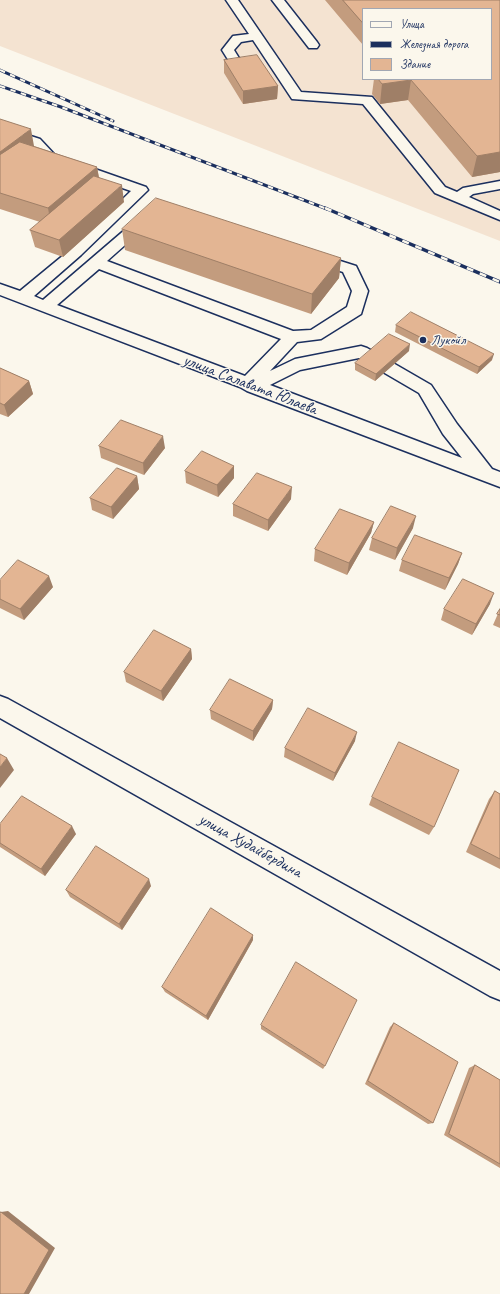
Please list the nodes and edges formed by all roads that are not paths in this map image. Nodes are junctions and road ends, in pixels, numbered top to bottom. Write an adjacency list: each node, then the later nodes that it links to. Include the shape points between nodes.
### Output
1 (232, 0): 3 (street)
2 (278, 0): 4 (street)
3 (256, 36): 5 (street, via 237,39 228,50); 8 (street, via 297,96 367,100 440,190)
4 (314, 45)
5 (236, 63)
6 (10, 133): 14 (street, via 35,142 50,158 141,190 76,252)
7 (500, 185): 8 (street, via 468,191)
8 (459, 198): 10 (street)
9 (157, 213): 12 (street, via 151,214)
10 (500, 216)
11 (297, 252): 16 (street, via 350,269 360,291 355,310 315,335)
12 (96, 262): 15 (street); 16 (street)
13 (0, 289): 14 (street, улица Салавата Юлаева)
14 (22, 298): 15 (street, улица Салавата Юлаева)
15 (45, 307): 17 (street, улица Салавата Юлаева)
16 (292, 337): 17 (street)
17 (250, 385): 18 (street, улица Салавата Юлаева); 18 (street, via 295,366 361,352 425,389 450,429)
18 (493, 477)
19 (0, 706): 20 (street, улица Худайбердина)
20 (500, 986)

